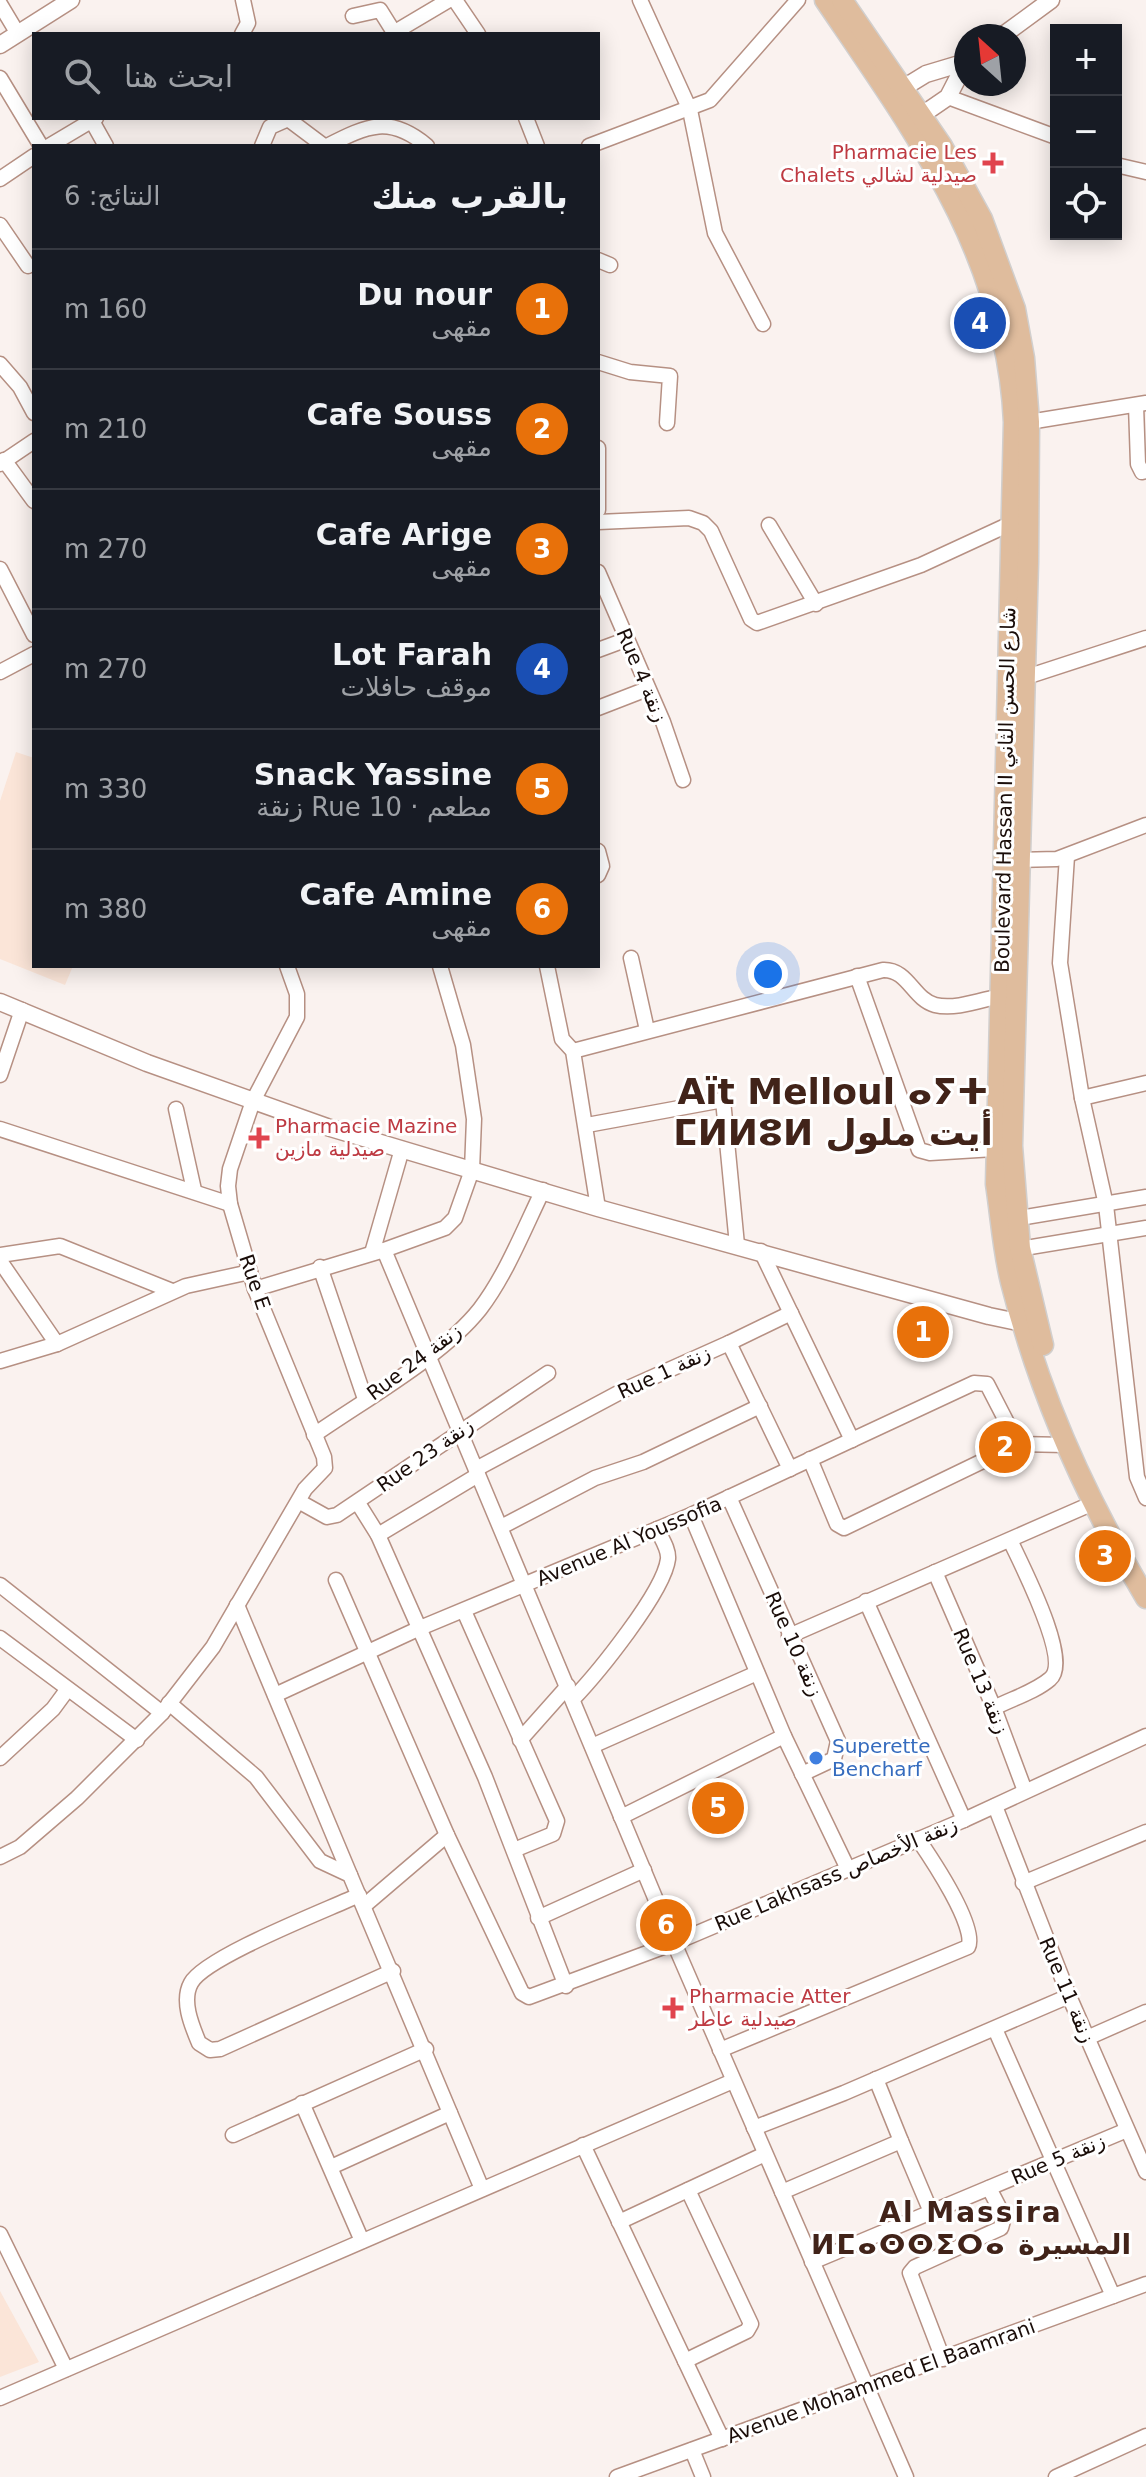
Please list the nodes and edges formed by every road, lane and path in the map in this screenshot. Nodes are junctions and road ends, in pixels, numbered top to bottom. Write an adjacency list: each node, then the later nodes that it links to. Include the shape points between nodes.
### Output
1 (71, 0): 16 (street)
2 (243, 0): 12 (street, via 248,23)
3 (452, 0): 14 (street); 15 (street)
4 (640, 0): 21 (street)
5 (798, 0): 21 (street, via 710,100)
6 (825, 0): 19 (main road, Boulevard Hassan II شارع الحسن الثاني)
7 (842, 0): 19 (main road, Boulevard Hassan II شارع الحسن الثاني)
8 (1051, 0): 11 (street)
9 (0, 4): 16 (street)
10 (353, 16): 13 (street, via 377,8)
11 (1018, 24)
12 (243, 32)
13 (394, 32)
14 (397, 32)
15 (476, 32)
16 (18, 34): 17 (street)
17 (0, 45)
18 (0, 78): 29 (street)
19 (897, 92): 20 (street, via 940,68 966,62); 27 (main road, Boulevard Hassan II شارع الحسن الثاني)
20 (948, 97): 27 (street); 28 (street)
21 (690, 110): 37 (street); 44 (street, via 715,233)
22 (92, 120): 30 (street)
23 (94, 120): 31 (street)
24 (286, 120): 32 (street, via 270,127)
25 (289, 120): 33 (street)
26 (527, 120): 36 (street)
27 (915, 120): 49 (main road, Boulevard Hassan II شارع الحسن الثاني, via 982,219 1005,279 1022,345); 56 (main road, Boulevard Hassan II شارع الحسن الثاني, via 998,309 1012,390)
28 (1050, 135)
29 (40, 144)
30 (52, 144)
31 (105, 144)
32 (263, 144)
33 (323, 144)
34 (330, 144): 35 (street, via 390,125)
35 (425, 144)
36 (536, 144)
37 (595, 144)
38 (32, 157): 41 (street)
39 (1122, 167): 40 (street)
40 (1144, 174)
41 (0, 179)
42 (0, 225): 43 (street)
43 (28, 266)
44 (763, 324)
45 (600, 363): 50 (street, via 670,376)
46 (0, 364): 48 (street)
47 (1141, 404): 49 (street); 53 (street, via 1138,464)
48 (32, 409)
49 (1029, 422): 67 (main road, Boulevard Hassan II شارع الحسن الثاني)
50 (667, 423)
51 (32, 442): 52 (street)
52 (2, 462): 54 (street)
53 (1146, 471)
54 (32, 499)
55 (600, 522): 60 (street, via 689,518 703,523 753,622)
56 (1012, 523): 60 (street, via 921,565); 67 (main road, Boulevard Hassan II شارع الحسن الثاني)
57 (769, 525): 60 (street)
58 (0, 569): 61 (street)
59 (600, 577): 63 (street, Rue 4 زنقة)
60 (816, 604)
61 (32, 631)
62 (1146, 638): 67 (street)
63 (625, 640): 64 (street); 68 (street, Rue 4 زنقة)
64 (600, 649)
65 (32, 655): 66 (street)
66 (0, 672)
67 (1016, 680): 73 (main road, Boulevard Hassan II شارع الحسن الثاني)
68 (647, 689): 69 (street); 70 (street, Rue 4 زنقة)
69 (600, 707)
70 (683, 780)
71 (1146, 825): 72 (street)
72 (1067, 856): 73 (street); 86 (street, via 1060,963)
73 (1010, 860): 79 (main road, Boulevard Hassan II شارع الحسن الثاني); 100 (main road, Boulevard Hassan II شارع الحسن الثاني)
74 (631, 958): 82 (street)
75 (288, 968): 87 (street, Rue E, via 297,994 297,1017)
76 (441, 968): 93 (street, via 471,1082)
77 (547, 968): 83 (street, via 562,1039)
78 (857, 976): 79 (street, via 892,969 938,1006); 82 (street); 92 (street, via 919,1150)
79 (1000, 996): 92 (main road, Boulevard Hassan II شارع الحسن الثاني)
80 (0, 1002): 81 (street)
81 (22, 1010): 84 (street); 87 (street)
82 (647, 1030): 83 (street)
83 (573, 1051): 89 (street)
84 (0, 1075)
85 (1146, 1083): 86 (street)
86 (1082, 1098): 98 (street)
87 (253, 1101): 91 (street); 97 (street, Rue E, via 230,1169)
88 (176, 1109): 94 (street)
89 (587, 1125): 99 (street); 103 (street, via 723,1100)
90 (0, 1129): 94 (street)
91 (402, 1149): 93 (street); 106 (street)
92 (994, 1149): 100 (main road, Boulevard Hassan II شارع الحسن الثاني)
93 (472, 1170): 95 (street); 106 (street, via 451,1223)
94 (194, 1190): 97 (street)
95 (543, 1190): 99 (street); 116 (street, Rue 24 زنقة, via 481,1308)
96 (1146, 1197): 98 (street)
97 (230, 1204): 109 (street, Rue E)
98 (1106, 1205): 100 (street); 102 (street)
99 (598, 1208): 103 (street)
100 (1009, 1220): 104 (main road, Boulevard Hassan II شارع الحسن الثاني)
101 (1146, 1228): 102 (street)
102 (1109, 1235): 104 (street); 130 (street, via 1137,1477)
103 (737, 1245): 105 (street)
104 (1012, 1250): 113 (main road, Boulevard Hassan II شارع الحسن الثاني)
105 (761, 1251): 112 (street); 113 (street)
106 (378, 1252): 108 (street); 116 (street)
107 (0, 1258): 111 (street, via 60,1246); 115 (street)
108 (320, 1267): 110 (street); 119 (street)
109 (250, 1272): 110 (street, Rue E); 111 (street)
110 (255, 1289): 122 (street, Rue E)
111 (172, 1291): 115 (street)
112 (791, 1313): 114 (street); 123 (street)
113 (1030, 1324): 125 (main road, Boulevard Hassan II شارع الحسن الثاني); 140 (main road, Boulevard Hassan II شارع الحسن الثاني, via 1103,1500)
114 (729, 1343): 120 (street, Rue 1 زنقة); 128 (street, Rue 1 زنقة, via 624,1390)
115 (57, 1344): 117 (street)
116 (428, 1355): 119 (street, Rue 24 زنقة); 121 (street)
117 (0, 1361)
118 (548, 1373): 121 (street, Rue 23 زنقة)
119 (365, 1399): 122 (street, Rue 24 زنقة)
120 (760, 1406): 127 (street, Rue 1 زنقة); 135 (street, via 643,1462 595,1478)
121 (459, 1430): 128 (street); 132 (street, Rue 23 زنقة)
122 (314, 1435): 131 (street, Rue E, via 324,1457 323,1473 305,1489)
123 (852, 1440): 124 (street, Avenue Al Youssofia, via 980,1382 987,1384); 126 (street, Avenue Al Youssofia)
124 (1018, 1444): 125 (street); 126 (street, via 847,1528 837,1524)
125 (1065, 1445): 133 (main road, Boulevard Hassan II شارع الحسن الثاني)
126 (810, 1459): 127 (street, Avenue Al Youssofia)
127 (790, 1469): 129 (street, Avenue Al Youssofia)
128 (477, 1472): 135 (street); 137 (street, Rue 1 زنقة)
129 (729, 1497): 134 (street, Avenue Al Youssofia); 149 (street, Rue 10 زنقة)
130 (1146, 1498)
131 (300, 1502): 132 (street, Rue 23 زنقة, via 327,1517); 146 (street)
132 (358, 1503): 137 (street)
133 (1091, 1504): 138 (street); 144 (main road, Boulevard Hassan II شارع الحسن الثاني)
134 (691, 1515): 136 (street, Avenue Al Youssofia); 152 (street)
135 (501, 1527): 143 (street)
136 (657, 1529): 143 (street, Avenue Al Youssofia); 154 (street, via 668,1552 664,1572 616,1651)
137 (378, 1535): 148 (street)
138 (1010, 1540): 139 (street); 157 (street, via 1057,1665 1050,1679)
139 (935, 1572): 145 (street); 157 (street, Rue 13 زنقة)
140 (1146, 1578)
141 (336, 1580): 151 (street)
142 (0, 1585): 156 (street)
143 (526, 1585): 147 (street, Avenue Al Youssofia); 154 (street)
144 (1146, 1598)
145 (866, 1601): 149 (street); 168 (street)
146 (237, 1605): 155 (street); 156 (street, via 213,1647)
147 (464, 1611): 148 (street, Avenue Al Youssofia); 161 (street)
148 (420, 1628): 151 (street, Avenue Al Youssofia); 172 (street)
149 (789, 1636): 164 (street, Rue 10 زنقة, via 839,1746 834,1759)
150 (0, 1638): 153 (street)
151 (368, 1651): 155 (street, Avenue Al Youssofia); 170 (street)
152 (757, 1673): 158 (street); 162 (street)
153 (67, 1690): 160 (street); 163 (street)
154 (570, 1693): 161 (street); 162 (street)
155 (275, 1695): 176 (street)
156 (166, 1708): 160 (street); 176 (street, via 256,1777 320,1861)
157 (994, 1708): 165 (street, Rue 13 زنقة)
158 (784, 1736): 164 (street); 167 (street)
159 (1146, 1736): 165 (street, Rue Lakhsass زنقة الأخصاص)
160 (137, 1740): 173 (street, via 20,1847)
161 (520, 1740): 172 (street, via 557,1821 553,1834)
162 (592, 1746): 167 (street)
163 (0, 1758)
164 (802, 1774): 174 (street)
165 (1025, 1791): 166 (street, Rue Lakhsass زنقة الأخصاص)
166 (995, 1806): 168 (street, Rue Lakhsass زنقة الأخصاص); 177 (street, Rue 11 زنقة)
167 (621, 1817): 175 (street)
168 (964, 1820): 171 (street, Rue Lakhsass زنقة الأخصاص)
169 (1146, 1832): 177 (street)
170 (447, 1835): 178 (street); 182 (street, Rue Lakhsass زنقة الأخصاص, via 522,1993 537,1997)
171 (918, 1839): 174 (street, Rue Lakhsass زنقة الأخصاص); 188 (street, via 969,1931 968,1947)
172 (514, 1850): 179 (street)
173 (0, 1857)
174 (847, 1867): 180 (street, Rue Lakhsass زنقة الأخصاص)
175 (644, 1870): 179 (street); 180 (street)
176 (350, 1875): 178 (street)
177 (1023, 1883): 183 (street, Rue 11 زنقة)
178 (362, 1900): 181 (street); 181 (street, via 222,1959 195,1978 187,2002 199,2043 220,2049)
179 (538, 1918): 182 (street)
180 (674, 1943): 182 (street, Rue Lakhsass زنقة الأخصاص); 188 (street)
181 (393, 1971): 187 (street)
182 (566, 1986)
183 (1069, 1996): 185 (street); 186 (street, Rue 11 زنقة)
184 (1146, 2012): 186 (street)
185 (995, 2029): 189 (street); 199 (street)
186 (1087, 2038): 194 (street, Rue 11 زنقة)
187 (426, 2049): 191 (street); 192 (street)
188 (720, 2050): 190 (street)
189 (876, 2079): 193 (street); 196 (street)
190 (733, 2081): 193 (street); 197 (street)
191 (302, 2103): 195 (street); 200 (street)
192 (450, 2113): 200 (street); 203 (street)
193 (754, 2128): 198 (street)
194 (1127, 2130): 199 (street, Rue 5 زنقة); 201 (street, Rue 11 زنقة)
195 (233, 2135)
196 (901, 2141): 205 (street); 206 (street)
197 (583, 2145): 203 (street); 207 (street)
198 (765, 2154): 204 (street); 205 (street)
199 (1053, 2161): 202 (street, Rue 5 زنقة); 212 (street)
200 (331, 2167): 209 (street)
201 (1146, 2172)
202 (989, 2188): 206 (street, Rue 5 زنقة); 213 (street, via 1004,2217 1001,2228 910,2273)
203 (482, 2189): 209 (street)
204 (688, 2190): 207 (street); 214 (street, via 751,2324 747,2331)
205 (782, 2192): 210 (street)
206 (931, 2212): 210 (street, Rue 5 زنقة)
207 (619, 2222): 214 (street)
208 (0, 2234): 215 (street)
209 (362, 2241): 215 (street)
210 (812, 2262): 216 (street)
211 (1146, 2284): 212 (street, Avenue Mohammed El Baamrani)
212 (1113, 2296): 213 (street, Avenue Mohammed El Baamrani)
213 (943, 2359): 216 (street, Avenue Mohammed El Baamrani)
214 (685, 2361): 219 (street)
215 (66, 2369): 217 (street)
216 (867, 2387): 219 (street, Avenue Mohammed El Baamrani); 223 (street)
217 (0, 2398)
218 (1146, 2436): 224 (street)
219 (722, 2439): 220 (street, Avenue Mohammed El Baamrani)
220 (692, 2450): 221 (street, Avenue Mohammed El Baamrani); 222 (street)
221 (620, 2476)
222 (703, 2477)
223 (906, 2477)
224 (1056, 2477)

